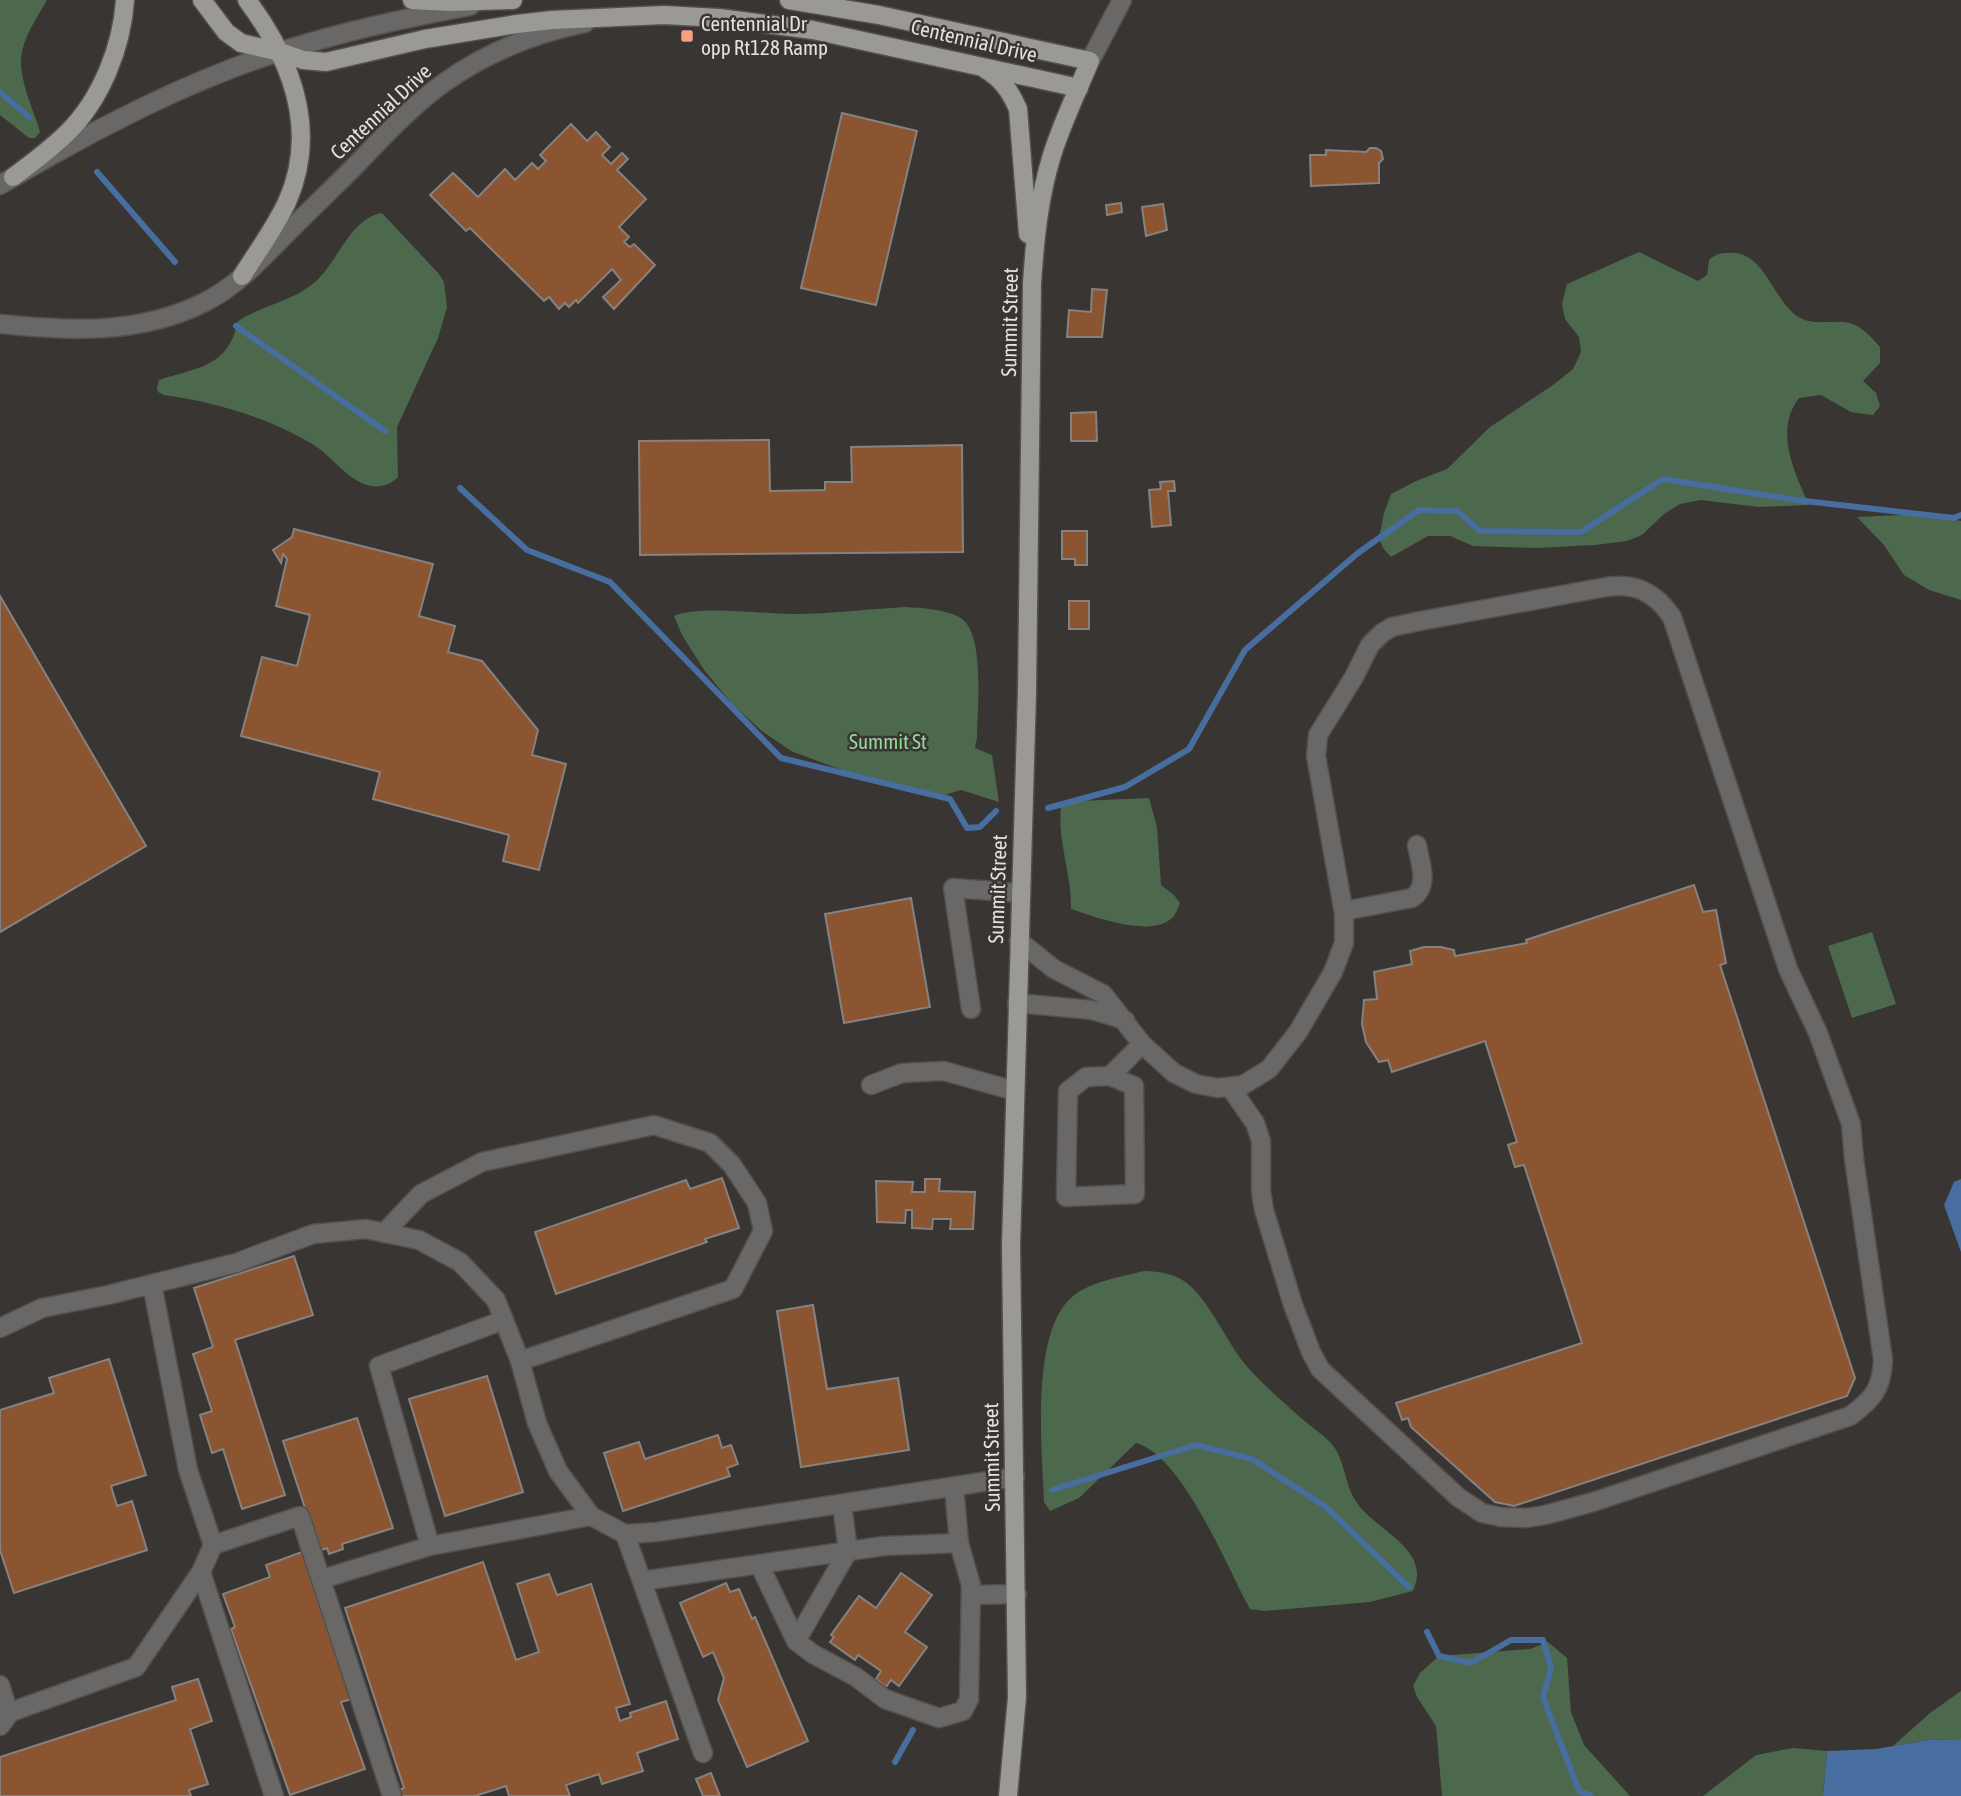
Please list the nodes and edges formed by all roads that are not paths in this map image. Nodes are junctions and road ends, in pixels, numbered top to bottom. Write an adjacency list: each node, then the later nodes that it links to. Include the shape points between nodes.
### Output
1 (125, 0): 14 (main road, via 115,48 98,91 69,132)
2 (202, 0): 10 (main road, via 226,32 241,43)
3 (247, 0): 10 (main road)
4 (412, 0): 8 (main road)
5 (513, 0): 8 (main road)
6 (789, 0): 11 (main road, Centennial Drive)
7 (1122, 0): 11 (street, Summit Street)
8 (490, 2): 10 (street, via 374,26)
9 (612, 17): 10 (main road, via 517,24 326,62); 12 (main road, Centennial Drive, via 664,15 766,23); 15 (street, Centennial Drive, via 524,40 445,82)
10 (281, 52): 14 (street, via 172,93); 15 (main road, via 299,111 299,154 287,202)
11 (1090, 61): 13 (main road, Summit Street)
12 (979, 66): 13 (main road, Centennial Drive); 16 (main road, via 1011,91 1017,109)
13 (1079, 88): 16 (main road, Summit Street, via 1062,124 1042,190)
14 (7, 181)
15 (242, 276): 17 (street, Centennial Drive, via 202,304 128,327 88,331)
16 (1032, 282): 19 (main road, Summit Street)
17 (0, 324)
18 (1417, 845): 20 (street, via 1423,879 1416,895)
19 (1021, 893): 21 (main road, Summit Street); 23 (street, via 953,888)
20 (1344, 911): 28 (street, via 1344,943 1333,972 1298,1032 1269,1069 1243,1085); 28 (street, via 1316,756 1318,735 1370,645 1382,633 1420,621 1625,584 1646,591 1663,604 1672,617 1788,969 1818,1033 1851,1124 1883,1360 1882,1378 1870,1401 1850,1416 1593,1502 1526,1518 1482,1513 1458,1497 1321,1368 1311,1352 1264,1210 1261,1141 1255,1123)
21 (1019, 942): 22 (main road, Summit Street); 24 (street, via 1054,969 1103,994)
22 (1017, 1003): 24 (street, via 1092,1010); 29 (main road, Summit Street)
23 (971, 1009)
24 (1125, 1020): 25 (street)
25 (1142, 1044): 26 (street); 28 (street, via 1174,1073 1195,1084)
26 (1110, 1076): 26 (street, via 1086,1077 1068,1091 1066,1197 1135,1194 1134,1086)
27 (871, 1085): 29 (street, via 902,1073 944,1071)
28 (1230, 1087)
29 (1015, 1091): 35 (main road, Summit Street, via 1011,1246)
30 (384, 1233): 31 (street, via 366,1229 313,1234 236,1263); 32 (street, via 419,1240 460,1262 496,1300); 34 (street, via 421,1194 482,1162 653,1125 710,1143 732,1165 757,1203 763,1231 733,1289)
31 (152, 1284): 33 (street, via 42,1308); 41 (street, via 188,1470)
32 (504, 1320): 34 (street); 42 (street, via 379,1366)
33 (0, 1328)
34 (520, 1361): 38 (street, via 537,1423 558,1471)
35 (1015, 1477): 36 (street); 48 (main road, Summit Street)
36 (954, 1487): 37 (street); 40 (street)
37 (842, 1505): 39 (street); 43 (street)
38 (591, 1516): 39 (street); 42 (street)
39 (625, 1534): 47 (street)
40 (959, 1543): 43 (street); 49 (street)
41 (213, 1545): 45 (street); 46 (street, via 300,1516)
42 (430, 1546): 46 (street)
43 (848, 1551): 44 (street); 50 (street)
44 (760, 1564): 47 (street); 50 (street)
45 (201, 1572): 52 (street, via 136,1667); 54 (street)
46 (322, 1579): 55 (street)
47 (642, 1581): 53 (street)
48 (1017, 1594): 49 (street); 56 (main road, Summit Street, via 1017,1697)
49 (971, 1595): 50 (street, via 969,1699 962,1711 939,1718 886,1699)
50 (796, 1641)
51 (0, 1685): 52 (street)
52 (4, 1719)
53 (704, 1753)
54 (274, 1796)
55 (392, 1796)
56 (1008, 1796)

